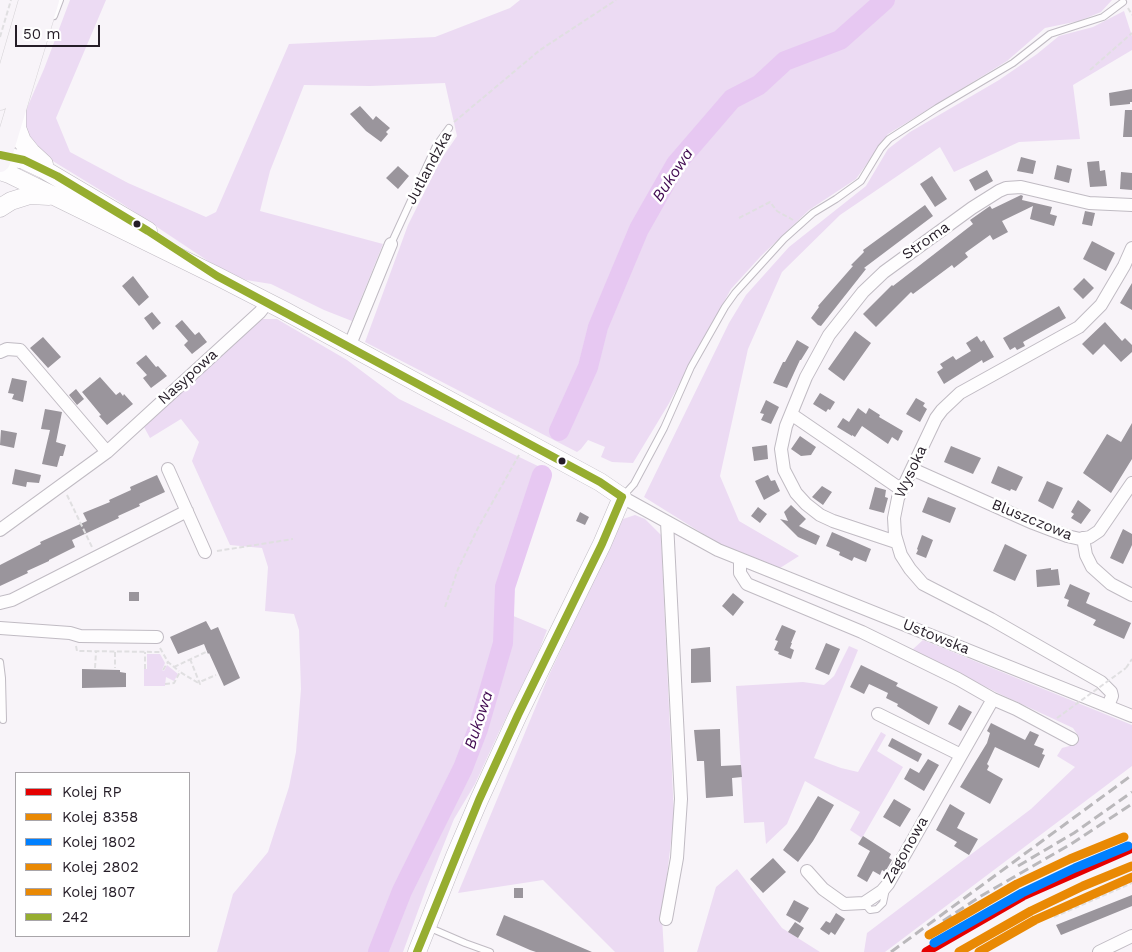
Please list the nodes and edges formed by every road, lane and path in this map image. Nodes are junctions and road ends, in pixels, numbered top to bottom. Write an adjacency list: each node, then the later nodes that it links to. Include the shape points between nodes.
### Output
1 (11, 0): 8 (path)
2 (29, 0): 11 (main road)
3 (60, 0): 6 (lane)
4 (616, 0): 12 (path, Jutlandzka, via 540,50)
5 (1123, 2): 19 (lane, via 1103,17 1050,34 1013,63 909,126 885,144 861,181)
6 (51, 10): 11 (main road)
7 (1132, 33): 10 (path)
8 (0, 37)
9 (46, 37): 11 (lane)
10 (1090, 70)
11 (9, 101): 13 (main road); 14 (street, Ustowska, via 22,141)
12 (449, 128): 20 (lane, Jutlandzka, via 436,146)
13 (2, 163): 14 (street, Ustowska, via 24,160); 15 (street, Ustowska)
14 (57, 176): 22 (street, Ustowska)
15 (55, 198): 17 (street, Ustowska, via 30,194); 22 (street, Ustowska)
16 (1132, 204): 26 (street, Stroma, via 1089,203 1021,187 1006,188 991,195 895,263 863,292 822,347)
17 (0, 208)
18 (739, 218): 19 (path, via 770,202 777,211)
19 (799, 224): 34 (lane, via 725,307 634,484)
20 (391, 244): 24 (street, Jutlandzka)
21 (1132, 248): 30 (street, Wysoka, via 1101,305 1079,327 949,402 936,418)
22 (218, 276): 23 (street, Ustowska)
23 (268, 302): 24 (street, Ustowska); 27 (street, Nasypowa)
24 (349, 347): 34 (street, Ustowska, via 600,482)
25 (0, 352): 27 (street, via 20,350)
26 (790, 414): 32 (street); 40 (street, Stroma, via 783,434 782,456 787,478 796,493 820,515)
27 (107, 452): 37 (street, Nasypowa)
28 (518, 456): 46 (path, via 458,569)
29 (168, 469): 35 (street)
30 (912, 469): 32 (street, Wysoka); 38 (street, Bluszczowa, via 1049,530)
31 (1132, 482): 38 (street, Bluszczowa, via 1099,531)
32 (902, 490): 40 (street, Wysoka, via 894,518)
33 (69, 497): 41 (path)
34 (622, 497): 36 (street, Ustowska); 83 (street, via 479,800)
35 (187, 511): 42 (street); 45 (street, via 12,600)
36 (667, 522): 43 (street, Ustowska); 82 (street, via 681,798)
37 (0, 530)
38 (1083, 538): 44 (street, via 1092,567 1111,584)
39 (293, 539): 42 (path)
40 (896, 542): 72 (street, Wysoka, via 905,562 923,584 1101,682 1111,692)
41 (92, 547)
42 (205, 552)
43 (740, 559): 71 (street, Ustowska, via 740,573 747,584 862,632 958,679); 72 (street, Ustowska)
44 (1132, 596)
45 (0, 603)
46 (445, 607)
47 (0, 628): 48 (street)
48 (74, 634): 49 (street); 51 (path, via 77,652)
49 (156, 637): 54 (path)
50 (208, 651): 55 (path)
51 (96, 652): 52 (path); 61 (path)
52 (115, 652): 53 (path); 62 (path)
53 (145, 652): 54 (path); 63 (path)
54 (162, 652): 58 (path)
55 (190, 659): 60 (path); 69 (path)
56 (1132, 659): 59 (path)
57 (0, 662): 76 (lane)
58 (168, 662): 60 (path); 64 (path)
59 (1131, 664): 75 (path, bridge)
60 (173, 667): 65 (path)
61 (95, 668)
62 (115, 668)
63 (145, 670)
64 (163, 670)
65 (180, 672): 68 (path, via 174,684); 69 (path)
66 (216, 674): 69 (path)
67 (1096, 683): 70 (path)
68 (165, 684)
69 (200, 684)
70 (1104, 688)
71 (993, 700): 77 (street, Ustowska); 78 (street, Zagonowa)
72 (1108, 706): 74 (street, Ustowska)
73 (878, 714): 78 (street)
74 (1132, 716)
75 (1057, 718)
76 (3, 720)
77 (1072, 739)
78 (961, 755): 79 (street, Zagonowa, via 888,884 877,896 864,903 844,904 823,889)
79 (807, 871)
80 (1132, 883): 81 (path)
81 (1054, 917)
82 (666, 918)
83 (427, 927): 85 (lane); 86 (street)
84 (1132, 936): 88 (street)
85 (480, 950): 87 (lane)
86 (417, 952)
87 (490, 952)
88 (1099, 952)

